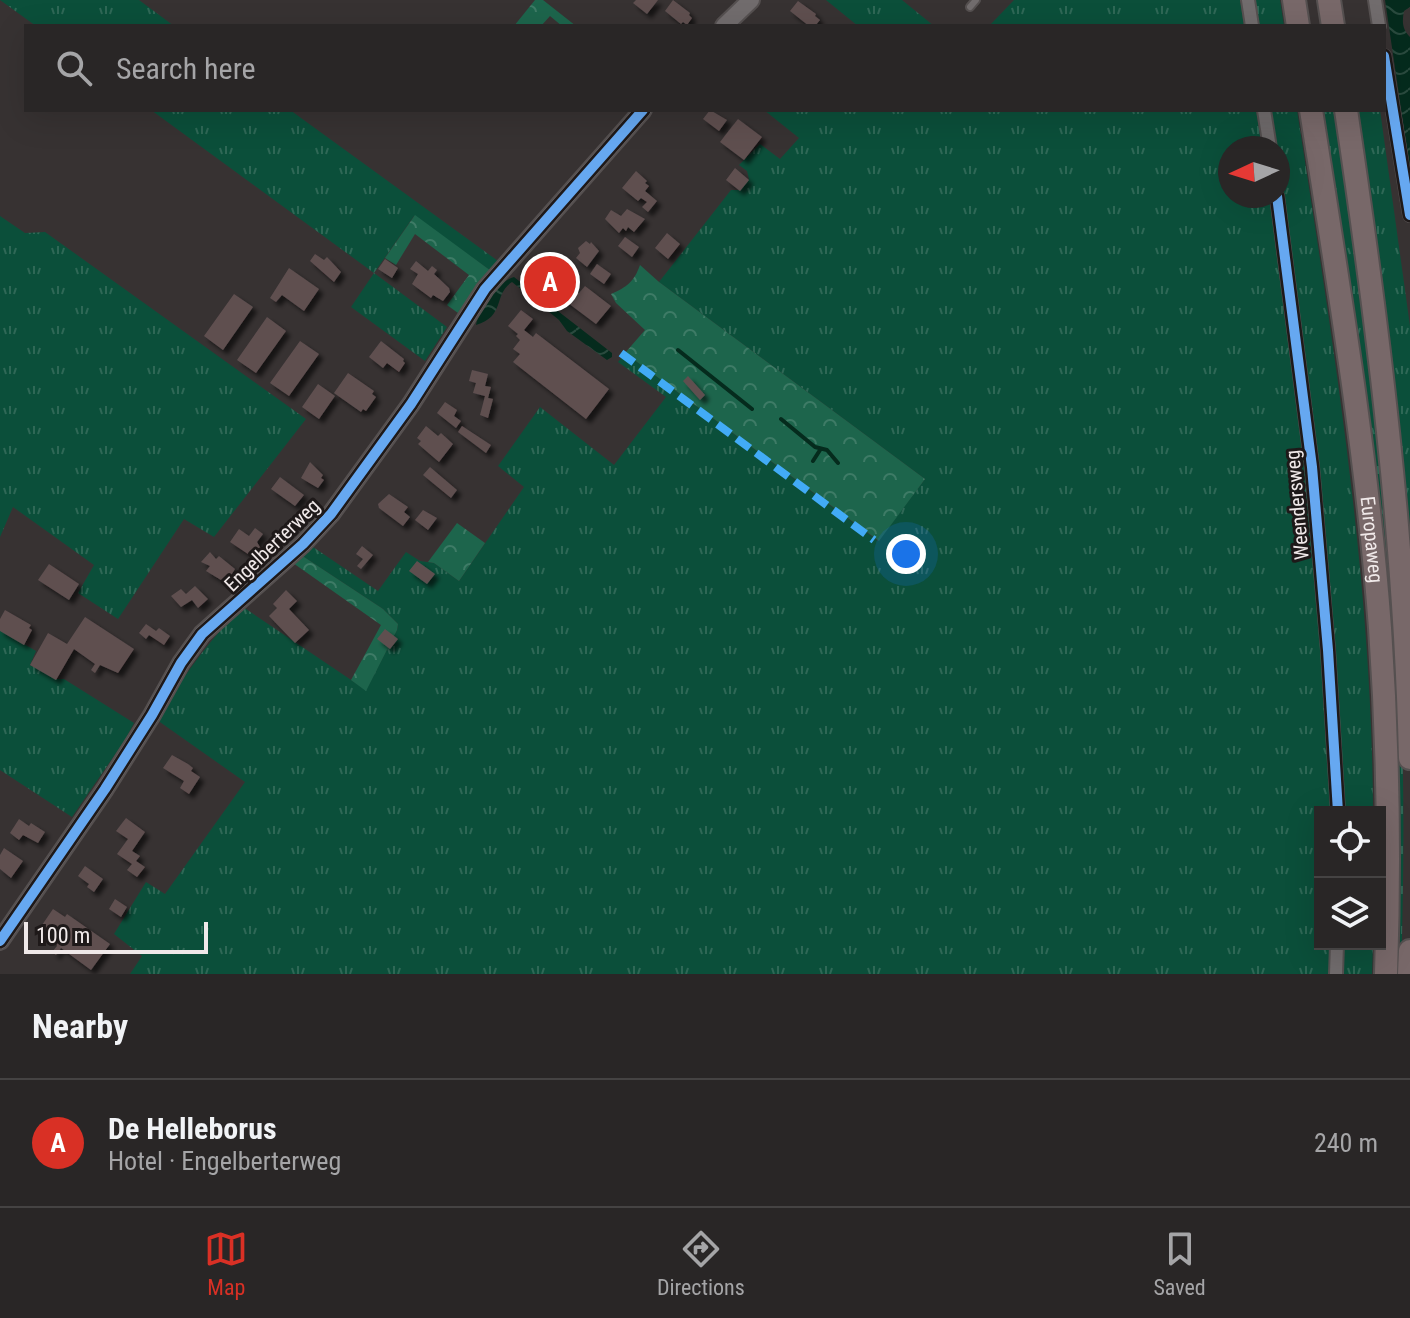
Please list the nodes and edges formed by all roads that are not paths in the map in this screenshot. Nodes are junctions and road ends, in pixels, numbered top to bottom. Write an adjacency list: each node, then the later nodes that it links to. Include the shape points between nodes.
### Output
1 (751, 0): 8 (street)
2 (976, 0): 7 (lane)
3 (1248, 0): 9 (street)
4 (1294, 0): 10 (highway)
5 (1329, 0): 11 (highway)
6 (1375, 0): 12 (street)
7 (970, 7)
8 (726, 24)
9 (1252, 24)
10 (1298, 24)
11 (1333, 24)
12 (1379, 24)
13 (1386, 68): 20 (street)
14 (641, 112): 23 (street, Engelberterweg, via 485,289 331,514 202,634 105,789)
15 (1264, 112): 18 (street)
16 (1311, 112): 27 (highway, Europaweg, via 1362,453 1379,627 1387,787)
17 (1346, 112): 21 (highway, Europaweg, via 1391,460)
18 (1268, 136)
19 (1279, 208): 22 (street, Weendersweg, via 1312,467)
20 (1410, 215)
21 (1410, 758)
22 (1338, 806)
23 (0, 941)
24 (1337, 950): 26 (street)
25 (1410, 951): 28 (highway)
26 (1336, 974)
27 (1386, 974)
28 (1409, 974)

